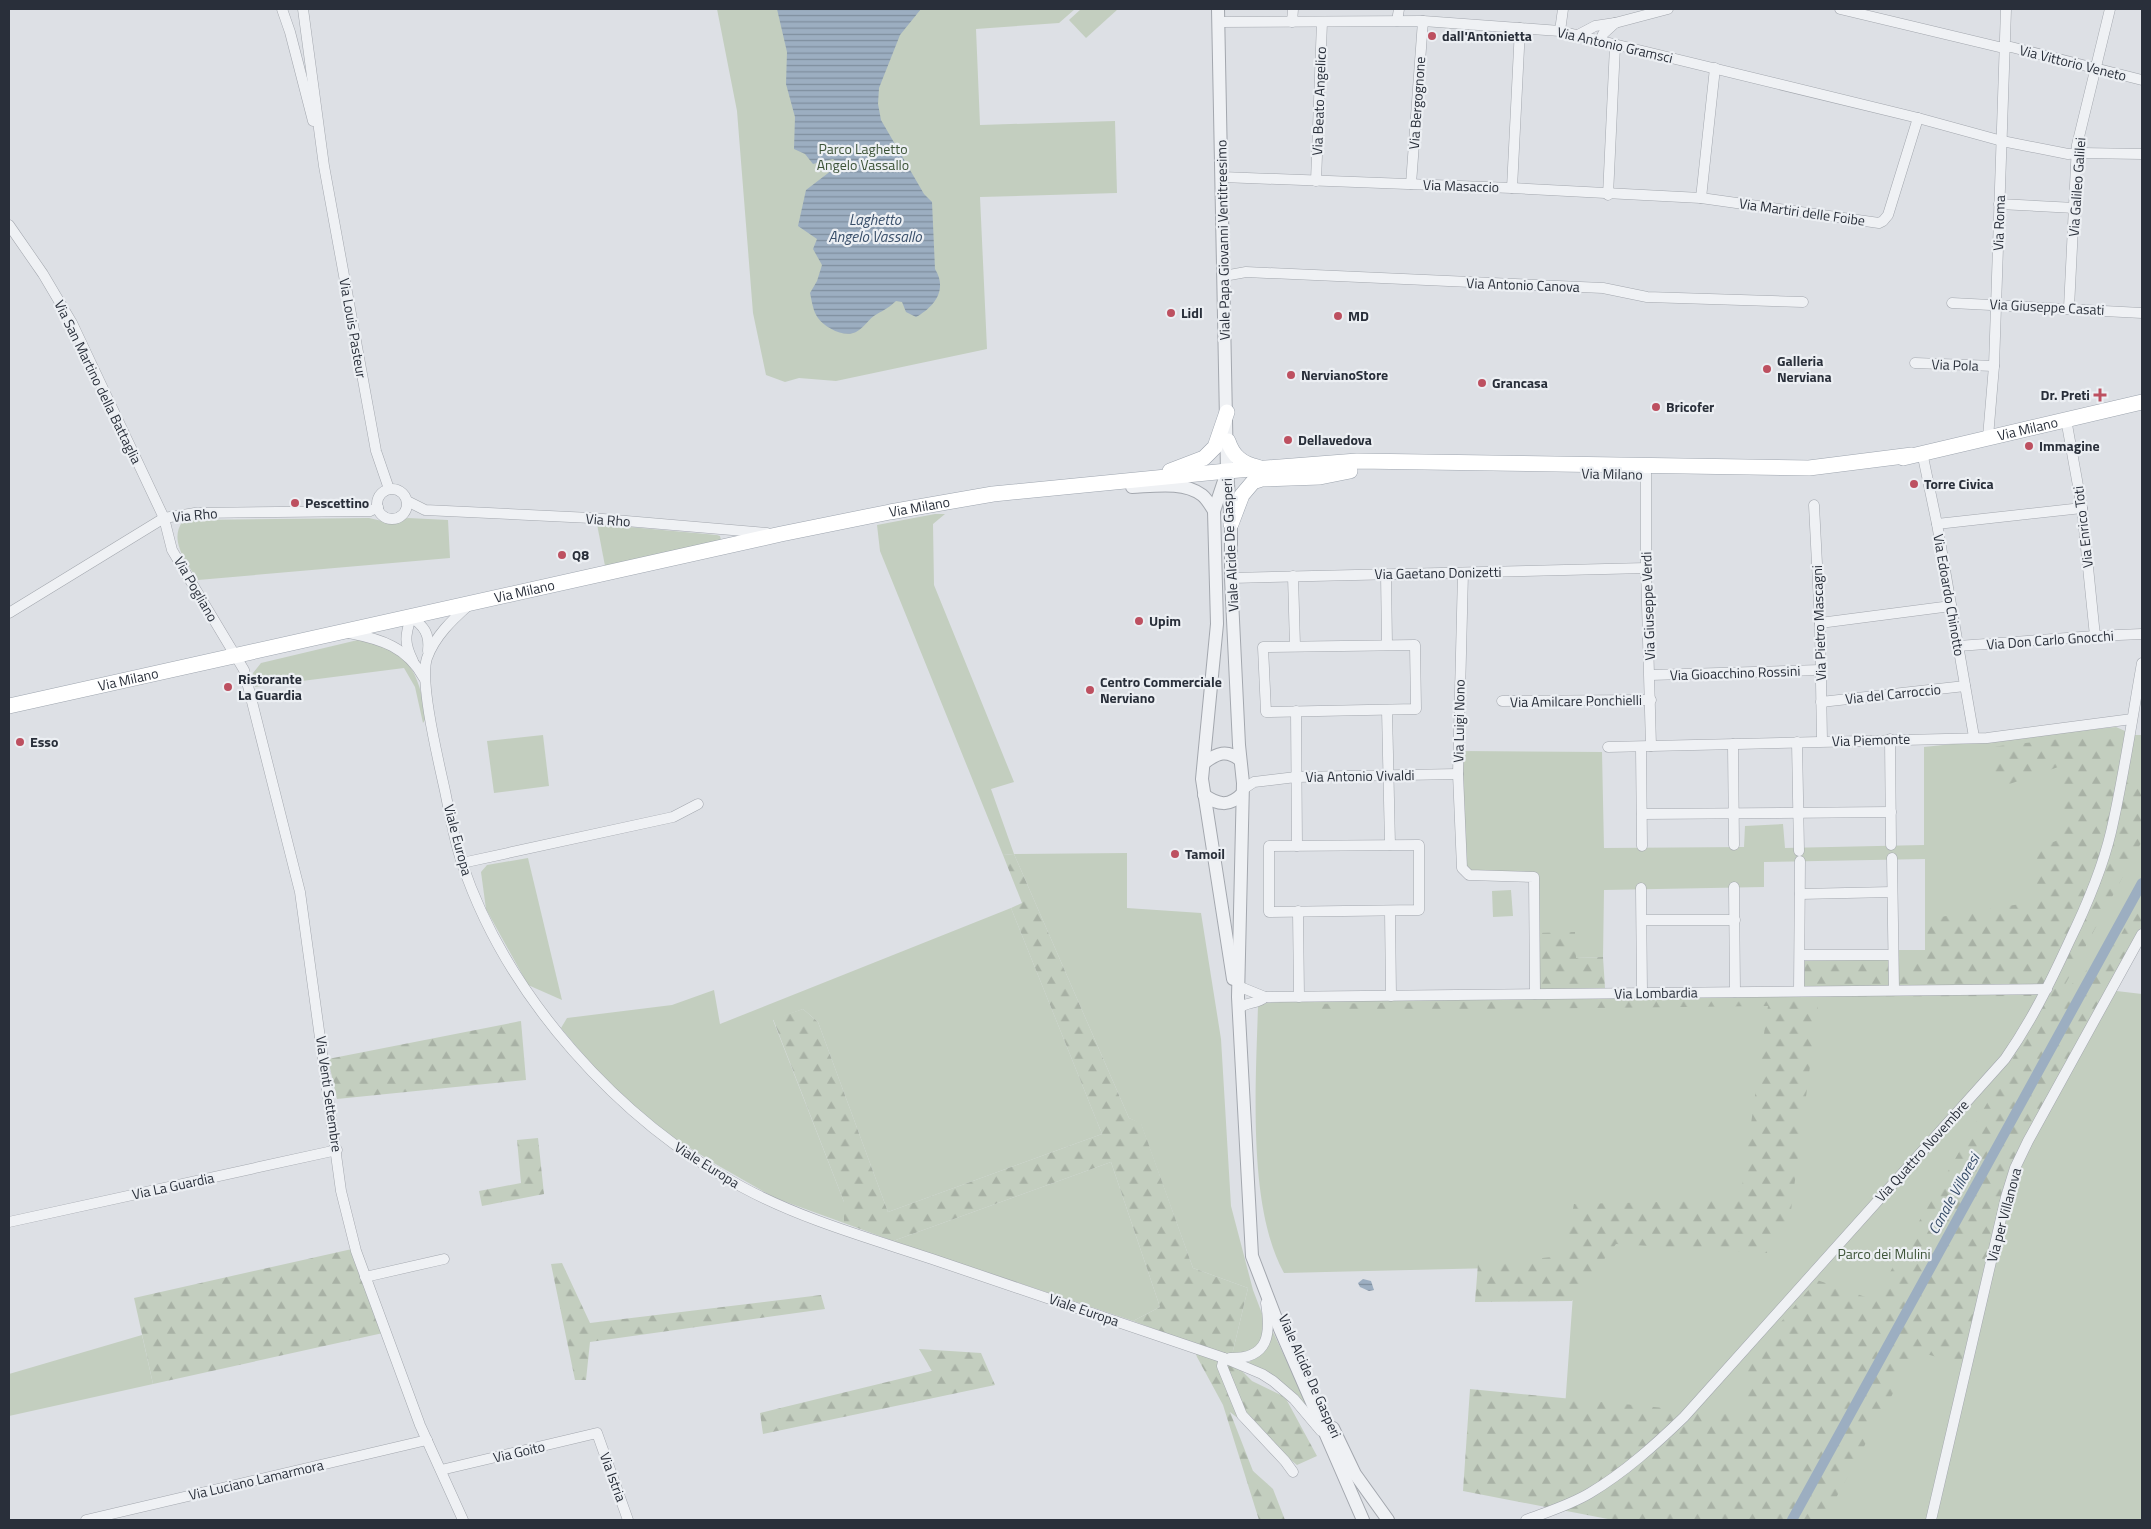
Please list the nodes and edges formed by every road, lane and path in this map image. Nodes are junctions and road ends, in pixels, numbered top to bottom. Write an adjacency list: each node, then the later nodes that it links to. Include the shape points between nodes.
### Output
1 (282, 9): 30 (street, Via Louis Pasteur)
2 (303, 9): 30 (street, Via Louis Pasteur)
3 (1218, 9): 13 (street, Viale Papa Giovanni Ventitreesimo)
4 (1293, 9): 14 (street)
5 (1399, 9): 11 (street)
6 (1563, 9): 18 (street)
7 (1668, 9): 16 (street)
8 (1840, 9): 22 (street, Via Vittorio Veneto)
9 (2006, 9): 22 (street, Via Roma)
10 (2110, 9): 24 (street, Via Galileo Galilei)
11 (1397, 21): 12 (street, Via Antonio Gramsci); 15 (street, Via Antonio Gramsci)
12 (1423, 21): 17 (street, Via Antonio Gramsci); 33 (street, Via Bergognone)
13 (1219, 22): 14 (street, Via Antonio Gramsci); 31 (street, Viale Papa Giovanni Ventitreesimo)
14 (1292, 22): 15 (street, Via Antonio Gramsci)
15 (1322, 22): 32 (street, Via Beato Angelico)
16 (1615, 23): 19 (street, via 1595,26); 20 (street)
17 (1520, 28): 18 (street, Via Antonio Gramsci); 34 (street)
18 (1560, 31): 19 (street, Via Antonio Gramsci)
19 (1576, 36): 20 (street, Via Antonio Gramsci)
20 (1600, 42): 21 (street, Via Antonio Gramsci)
21 (1615, 46): 23 (street, Via Antonio Gramsci); 35 (street)
22 (2004, 47): 24 (street, Via Vittorio Veneto); 27 (street, Via Roma)
23 (1715, 68): 26 (street, Via Antonio Gramsci); 36 (street)
24 (2096, 70): 25 (street, Via Vittorio Veneto); 29 (street, Via Galileo Galilei)
25 (2142, 80)
26 (1918, 118): 27 (street, Via Antonio Gramsci); 36 (street, Via Martiri delle Foibe, via 1888,215 1881,222)
27 (2002, 141): 29 (street, Via Antonio Gramsci); 37 (street, Via Roma)
28 (2142, 152): 29 (street, Via Antonio Gramsci)
29 (2076, 153): 38 (street, Via Galileo Galilei)
30 (324, 166): 61 (street, Via Louis Pasteur, via 376,452)
31 (1222, 177): 32 (street, Via Masaccio); 40 (street, Viale Papa Giovanni Ventitreesimo)
32 (1316, 181): 33 (street, Via Masaccio)
33 (1411, 184): 34 (street, Via Masaccio)
34 (1512, 188): 35 (street, Via Masaccio)
35 (1608, 195): 36 (street, Via Masaccio)
36 (1701, 198)
37 (1999, 204): 38 (street); 43 (street, Via Roma)
38 (2075, 208): 44 (street, Via Galileo Galilei)
39 (9, 226): 67 (street, Via San Martino della Battaglia, via 72,323)
40 (1224, 271): 41 (street, Via Antonio Canova, via 1603,288 1647,297); 49 (street, Viale Papa Giovanni Ventitreesimo)
41 (1803, 302)
42 (1952, 303): 43 (street, Via Giuseppe Casati)
43 (1996, 304): 44 (street, Via Giuseppe Casati); 47 (street, Via Roma)
44 (2069, 308): 45 (street, Via Giuseppe Casati)
45 (2142, 312)
46 (1915, 363): 47 (street, Via Pola)
47 (1994, 366): 51 (street, Via Roma)
48 (2142, 402): 50 (main road, Via Milano)
49 (1227, 412): 52 (street, Viale Papa Giovanni Ventitreesimo); 59 (main road, via 1215,447 1204,458)
50 (2066, 419): 51 (main road, Via Milano); 65 (street, Via Enrico Toti)
51 (1988, 437): 53 (main road, Via Milano)
52 (1228, 441): 55 (main road, via 1240,460); 58 (street, Viale Papa Giovanni Ventitreesimo)
53 (1917, 454): 57 (main road, Via Milano, via 1810,468); 69 (street, Via Edoardo Chinotto)
54 (1309, 466): 55 (main road, Via Milano); 56 (main road, Via Milano); 57 (main road, Via Milano, via 1357,462)
55 (1267, 469): 58 (main road, Via Milano)
56 (1357, 470): 57 (main road, Via Milano); 68 (main road, via 1257,480 1245,490)
57 (1646, 470): 71 (street, Via Giuseppe Verdi)
58 (1227, 471): 59 (main road, Via Milano); 66 (street, Viale Alcide De Gasperi); 68 (street, Viale Alcide De Gasperi)
59 (1152, 478): 60 (main road, Via Milano)
60 (1041, 488): 66 (street, Via Milano, via 1183,487 1204,497); 70 (main road, Via Milano, via 890,512)
61 (389, 489): 62 (street, Via Rho, via 398,490); 64 (street, via 382,494)
62 (407, 501): 64 (street, via 405,511 398,518 388,518); 70 (street, Via Rho, via 425,510 591,518)
63 (1814, 504): 80 (street, Via Pietro Mascagni)
64 (378, 507): 67 (street, Via Rho, via 370,511 194,513)
65 (2082, 508): 69 (street); 83 (street, Via Enrico Toti)
66 (1214, 511): 109 (street, Viale Alcide De Gasperi, via 1217,624)
67 (164, 518): 78 (street, Via Rho); 87 (street, Via Pogliano, via 172,550)
68 (1231, 524): 75 (street, Viale Alcide De Gasperi)
69 (1937, 524): 77 (street, Via Edoardo Chinotto)
70 (781, 534): 76 (main road, Via Milano)
71 (1646, 568): 72 (street, Via Gaetano Donizetti); 92 (street, Via Giuseppe Verdi)
72 (1462, 573): 73 (street, Via Gaetano Donizetti); 111 (street, Via Luigi Nono)
73 (1386, 574): 74 (street, Via Gaetano Donizetti); 84 (street)
74 (1292, 576): 75 (street, Via Gaetano Donizetti); 85 (street)
75 (1231, 578): 110 (street, Viale Alcide De Gasperi)
76 (470, 604): 79 (main road, Via Milano); 88 (street, Viale Europa, via 442,632)
77 (1951, 606): 80 (street); 86 (street, Via Edoardo Chinotto)
78 (9, 614)
79 (411, 617): 81 (main road, Via Milano); 88 (street, via 423,625 427,634); 89 (street, via 405,638)
80 (1820, 623): 91 (street, Via Pietro Mascagni)
81 (347, 632): 87 (main road, Via Milano); 89 (street, Viale Europa, via 383,641)
82 (2142, 634): 83 (street, Via Don Carlo Gnocchi)
83 (2095, 636): 86 (street, Via Don Carlo Gnocchi)
84 (1387, 645): 85 (street); 99 (street, via 1415,645 1416,709)
85 (1295, 646): 100 (street, via 1263,647 1266,712)
86 (1958, 646): 94 (street, Via Edoardo Chinotto)
87 (236, 657): 98 (main road, Via Milano); 150 (street, Via Venti Settembre, via 244,670 300,892)
88 (427, 659): 93 (street, Viale Europa)
89 (412, 661): 93 (street, Viale Europa)
90 (2142, 663): 101 (street, Via Quattro Novembre)
91 (1821, 670): 92 (street, Via Gioacchino Rossini); 97 (street, Via Pietro Mascagni)
92 (1650, 675): 95 (street, Via Giuseppe Verdi)
93 (424, 678): 128 (street, Viale Europa, via 438,759)
94 (1965, 686): 97 (street, Via del Carroccio); 102 (street, Via Edoardo Chinotto)
95 (1650, 700): 96 (street, Via Amilcare Ponchielli); 107 (street, Via Giuseppe Verdi)
96 (1502, 702)
97 (1821, 702): 104 (street, Via Pietro Mascagni)
98 (9, 706)
99 (1387, 710): 100 (street); 112 (street)
100 (1296, 712): 113 (street)
101 (2132, 719): 102 (street, Via Piemonte); 140 (street, Via Quattro Novembre, via 2111,833 2082,914)
102 (1974, 737): 103 (street, Via Piemonte)
103 (1890, 739): 104 (street, Via Piemonte); 118 (street)
104 (1822, 741): 105 (street, Via Piemonte)
105 (1797, 742): 106 (street, Via Piemonte); 119 (street)
106 (1733, 744): 107 (street, Via Piemonte); 121 (street)
107 (1646, 746): 108 (street, Via Piemonte); 120 (street, Via Giuseppe Verdi)
108 (1608, 748)
109 (1204, 763): 110 (street, via 1225,752 1234,755); 116 (street, Viale Alcide De Gasperi)
110 (1241, 764): 114 (street, via 1254,778); 115 (street, Viale Alcide De Gasperi)
111 (1458, 774): 112 (street, Via Antonio Vivaldi); 145 (street, Via Luigi Nono, via 1462,868 1469,875 1534,876)
112 (1388, 776): 113 (street, Via Antonio Vivaldi); 122 (street)
113 (1296, 777): 114 (street, Via Antonio Vivaldi); 124 (street)
114 (1262, 780): 115 (street, Via Antonio Vivaldi)
115 (1242, 792): 116 (street, via 1235,801 1225,804); 149 (street, Viale Alcide De Gasperi)
116 (1204, 795): 149 (street, Viale Alcide De Gasperi)
117 (698, 804): 128 (street, via 673,817)
118 (1891, 812): 119 (street); 126 (street)
119 (1799, 813): 121 (street); 132 (street)
120 (1642, 814): 121 (street); 125 (street, Via Giuseppe Verdi)
121 (1734, 814): 123 (street)
122 (1390, 845): 124 (street); 133 (street, via 1419,845 1419,910)
123 (1734, 845)
124 (1297, 846): 134 (street, via 1268,846 1269,912)
125 (1642, 846)
126 (1891, 846)
127 (1892, 858): 131 (street)
128 (462, 863): 156 (street, Viale Europa, via 503,952 555,1030 610,1091 695,1160 791,1210)
129 (1734, 887): 136 (street)
130 (1642, 888): 135 (street)
131 (1892, 892): 132 (street); 139 (street)
132 (1800, 894): 138 (street)
133 (1390, 910): 134 (street); 146 (street)
134 (1298, 911): 148 (street)
135 (1642, 920): 136 (street); 144 (street)
136 (1735, 920): 143 (street)
137 (2142, 934): 168 (street, Via per Villanova, via 2015,1168)
138 (1800, 955): 139 (street); 142 (street)
139 (1893, 955): 141 (street)
140 (2047, 989): 141 (street, Via Lombardia); 167 (street, Via Quattro Novembre, via 2005,1059 1684,1417 1629,1467 1598,1488)
141 (1894, 990): 142 (street, Via Lombardia)
142 (1799, 991): 143 (street, Via Lombardia)
143 (1735, 992): 144 (street, Via Lombardia)
144 (1642, 993): 145 (street, Via Lombardia)
145 (1536, 994): 146 (street, Via Lombardia)
146 (1391, 996): 148 (street, Via Lombardia)
147 (1265, 997): 148 (street, Via Lombardia); 149 (street, Via Lombardia); 149 (street, Via Lombardia, via 1256,1003)
148 (1299, 997)
149 (1240, 1001): 152 (street, Viale Alcide De Gasperi)
150 (336, 1150): 151 (street, Via La Guardia); 154 (street, Via Venti Settembre, via 341,1191)
151 (9, 1222)
152 (1250, 1223): 155 (street, Viale Alcide De Gasperi, via 1252,1256); 166 (street, Viale Alcide De Gasperi, via 1268,1281 1310,1380 1355,1474)
153 (444, 1259): 154 (street)
154 (365, 1277): 158 (street, Via Venti Settembre)
155 (1263, 1288): 156 (street, via 1269,1324 1267,1339 1251,1355); 159 (street, Viale Alcide De Gasperi)
156 (1224, 1358): 159 (street, Viale Europa, via 1255,1370 1289,1395); 161 (street, via 1222,1366 1242,1415)
157 (597, 1433): 160 (street, Via Goito); 164 (street, Via Istria)
158 (427, 1440): 160 (street, Via Venti Settembre); 162 (street, Via Luciano Lamarmora)
159 (1331, 1443): 165 (street, Viale Alcide De Gasperi)
160 (441, 1470): 163 (street, Via Venti Settembre)
161 (1292, 1472)
162 (86, 1520)
163 (463, 1520)
164 (628, 1520)
165 (1363, 1520)
166 (1388, 1520)
167 (1526, 1520)
168 (1931, 1520)

